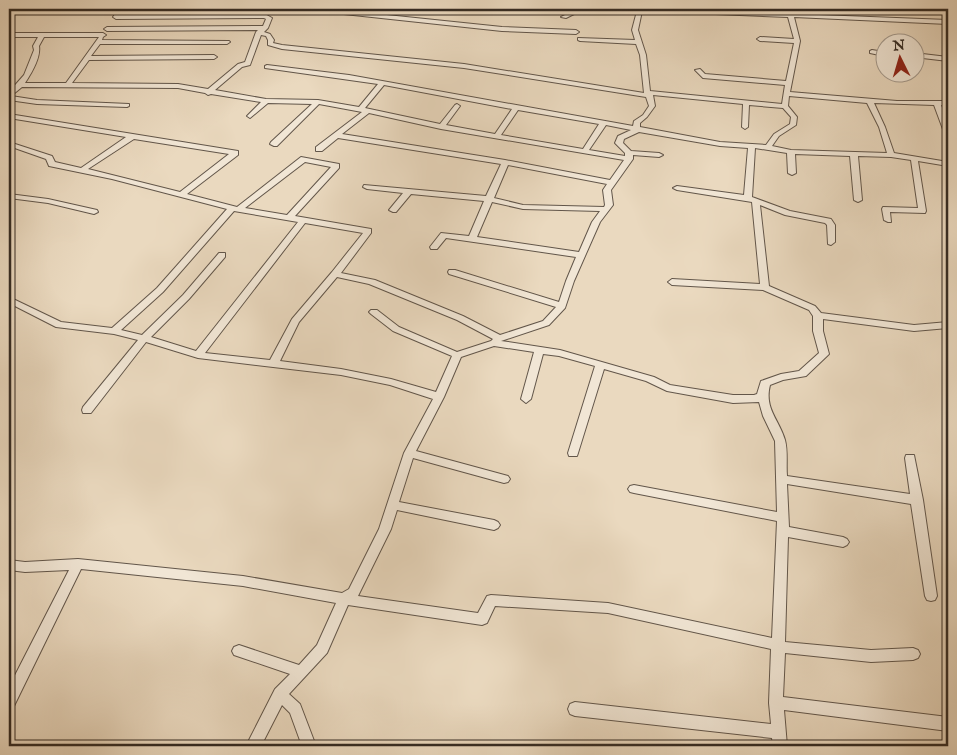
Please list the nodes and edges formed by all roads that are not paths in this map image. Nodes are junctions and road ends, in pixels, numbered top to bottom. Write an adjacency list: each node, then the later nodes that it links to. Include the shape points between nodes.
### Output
1 (316, 9): 14 (street, via 502,29)
2 (581, 9): 9 (street)
3 (632, 9): 4 (street)
4 (640, 9): 6 (street); 22 (street, via 636,30)
5 (123, 10): 7 (street); 8 (street)
6 (790, 12): 10 (street); 19 (street)
7 (9, 13)
8 (116, 17): 11 (street, via 265,16 269,18); 12 (street)
9 (564, 17)
10 (948, 22)
11 (265, 28): 12 (street); 13 (street)
12 (105, 32): 16 (street); 20 (street)
13 (259, 32): 33 (street, via 248,64 240,65); 36 (street, via 268,35 270,44 282,47 464,66)
14 (576, 32)
15 (9, 35): 16 (street)
16 (42, 35): 31 (street, via 30,71)
17 (760, 38): 19 (street)
18 (580, 39): 22 (street)
19 (797, 41): 30 (street)
20 (98, 42): 21 (street); 25 (street)
21 (227, 42)
22 (640, 42): 36 (street, via 646,89)
23 (924, 56): 26 (street)
24 (214, 57): 25 (street)
25 (87, 58): 32 (street)
26 (948, 59)
27 (267, 67): 29 (street)
28 (698, 70): 30 (street, via 703,76)
29 (382, 83): 46 (street); 47 (street)
30 (787, 83): 34 (street)
31 (20, 85): 32 (street); 35 (street)
32 (68, 85): 33 (street, via 178,86)
33 (208, 93): 38 (street)
34 (786, 94): 37 (street); 45 (street)
35 (9, 96): 43 (street, via 46,103)
36 (650, 96): 40 (street, via 649,93); 54 (street, via 652,106 636,122)
37 (869, 100): 41 (street); 68 (street)
38 (266, 101): 39 (street); 50 (street)
39 (318, 102): 47 (street); 60 (street)
40 (746, 102): 45 (street); 53 (street)
41 (937, 103): 42 (street); 55 (street)
42 (948, 103)
43 (127, 106)
44 (457, 106): 52 (street)
45 (785, 106): 62 (street, via 794,117 793,125 776,135)
46 (516, 108): 51 (street); 58 (street)
47 (361, 109): 48 (street)
48 (369, 110): 52 (street); 57 (street)
49 (9, 116): 56 (street)
50 (250, 116)
51 (604, 124): 54 (street); 64 (street)
52 (442, 127): 58 (street)
53 (745, 127)
54 (637, 130): 61 (street); 69 (street, via 619,142)
55 (948, 132)
56 (133, 136): 73 (street); 79 (street, via 235,153)
57 (338, 136): 63 (street); 71 (street)
58 (496, 136): 64 (street)
59 (9, 144): 73 (street, via 49,158 52,164)
60 (274, 144)
61 (752, 146): 62 (street); 82 (street)
62 (768, 147): 65 (street)
63 (320, 149)
64 (585, 151): 69 (street)
65 (791, 152): 67 (street); 74 (street)
66 (659, 155): 69 (street)
67 (854, 155): 68 (street); 83 (street)
68 (891, 155): 70 (street)
69 (629, 156): 75 (street)
70 (914, 158): 72 (street); 90 (street, via 922,210 886,209)
71 (505, 162): 75 (street); 81 (street)
72 (948, 164)
73 (81, 171): 79 (street)
74 (792, 173)
75 (613, 183): 85 (street, via 607,190 609,205)
76 (367, 187): 78 (street)
77 (677, 188): 82 (street)
78 (408, 192): 81 (street); 86 (street)
79 (181, 195): 84 (street)
80 (9, 196): 87 (street)
81 (489, 199): 85 (street, via 523,206); 91 (street)
82 (752, 200): 92 (street, via 788,213 828,221); 99 (street)
83 (858, 200)
84 (236, 209): 88 (street); 88 (street, via 304,159 336,166); 105 (street, via 160,290)
85 (606, 209): 95 (street, via 596,222)
86 (393, 210)
87 (94, 212)
88 (290, 216): 89 (street)
89 (304, 219): 97 (street, via 368,230); 109 (street)
90 (888, 220)
91 (472, 239): 93 (street, via 444,234); 95 (street)
92 (831, 242)
93 (434, 247)
94 (222, 255): 106 (street, via 186,297)
95 (582, 255): 101 (street)
96 (452, 272): 101 (street)
97 (336, 274): 107 (street, via 372,282 460,318); 111 (street, via 296,321)
98 (672, 282): 99 (street)
99 (765, 287): 103 (street, via 812,308)
100 (9, 300): 105 (street, via 59,324)
101 (562, 306): 107 (street, via 546,323)
102 (374, 312): 110 (street, via 396,329)
103 (818, 316): 104 (street, via 914,328); 113 (street, via 824,354 802,374 765,383)
104 (948, 325)
105 (114, 331): 106 (street)
106 (144, 338): 109 (street); 116 (street)
107 (496, 340): 108 (street); 110 (street)
108 (538, 350): 112 (street, via 560,353); 115 (street)
109 (198, 355): 111 (street)
110 (457, 355): 114 (street)
111 (274, 363): 114 (street, via 391,382)
112 (600, 366): 113 (street, via 650,379 666,388 697,394 732,399); 117 (street)
113 (762, 396): 121 (street, via 780,441)
114 (439, 397): 118 (street)
115 (526, 399)
116 (87, 410)
117 (573, 453)
118 (409, 454): 120 (street); 124 (street)
119 (910, 458): 123 (street)
120 (504, 479)
121 (782, 479): 123 (street); 125 (street)
122 (634, 489): 125 (street)
123 (917, 500): 130 (street)
124 (393, 504): 126 (street); 131 (street, via 385,529 353,593)
125 (782, 524): 127 (street); 132 (street)
126 (494, 525)
127 (843, 542)
128 (78, 564): 129 (street); 131 (street, via 243,581); 137 (street)
129 (9, 565)
130 (931, 596)
131 (344, 599): 132 (street, via 482,619 492,600 594,606); 135 (street, via 322,649)
132 (779, 646): 134 (street, via 872,656); 138 (street)
133 (239, 651): 135 (street)
134 (913, 654)
135 (302, 672): 136 (street)
136 (280, 694): 142 (street); 143 (street, via 295,709)
137 (9, 701)
138 (776, 703): 140 (street); 141 (street)
139 (576, 709): 141 (street)
140 (948, 724)
141 (777, 732): 144 (street)
142 (253, 746)
143 (309, 746)
144 (780, 746)

